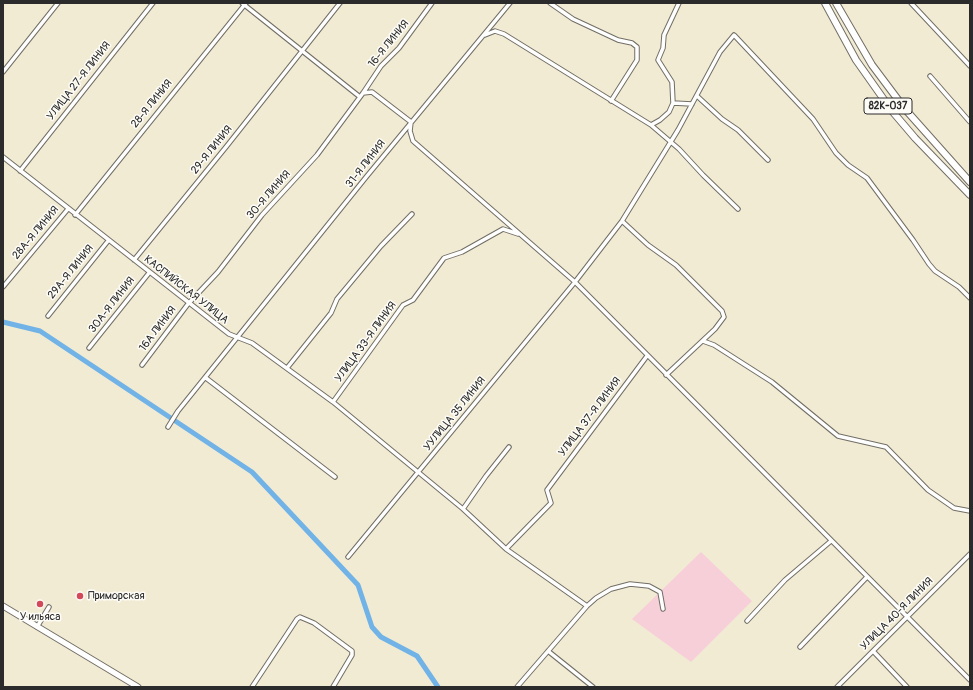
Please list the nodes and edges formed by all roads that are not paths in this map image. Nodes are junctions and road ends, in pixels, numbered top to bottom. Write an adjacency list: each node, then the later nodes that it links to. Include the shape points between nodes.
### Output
1 (58, 3): 15 (street)
2 (153, 3): 28 (street, УЛИЦА 27-Я ЛИНИЯ)
3 (340, 3): 13 (street, 29-Я ЛИНИЯ)
4 (432, 3): 17 (street, 16-Я ЛИНИЯ)
5 (510, 3): 12 (street, 31-Я ЛИНИЯ)
6 (550, 3): 19 (street, via 573,19 637,47 637,60)
7 (678, 3): 20 (street, via 664,35 663,48 658,60 672,82)
8 (825, 3): 30 (main road, 82К-037, via 856,60 892,111)
9 (836, 3): 29 (main road, via 872,65 905,109)
10 (911, 3): 14 (street)
11 (244, 4): 13 (street); 34 (street, 28-Я ЛИНИЯ)
12 (481, 38): 19 (street, via 490,31 500,32); 22 (street, 31-Я ЛИНИЯ)
13 (302, 50): 17 (street); 38 (street, 29-Я ЛИНИЯ)
14 (970, 66)
15 (3, 72)
16 (930, 76): 23 (street)
17 (361, 95): 22 (street, via 372,92); 43 (street, 30-Я ЛИНИЯ, via 317,155 262,215 218,272)
18 (697, 96): 21 (street, УУЛИЦА 35 ЛИНИЯ); 27 (street, via 738,130); 42 (street, УУЛИЦА 35 ЛИНИЯ, via 720,52 734,35 812,120 836,153 867,178 935,271)
19 (611, 101): 24 (street)
20 (673, 103): 21 (street); 24 (street, via 669,112)
21 (692, 104): 25 (street, УУЛИЦА 35 ЛИНИЯ)
22 (411, 122): 36 (street, via 413,141); 45 (street, 31-Я ЛИНИЯ)
23 (970, 122)
24 (651, 125): 25 (street)
25 (670, 141): 32 (street); 35 (street, УУЛИЦА 35 ЛИНИЯ)
26 (3, 157): 28 (street, КАСПИЙСКАЯ УЛИЦА)
27 (768, 160)
28 (20, 170): 31 (street, КАСПИЙСКАЯ УЛИЦА)
29 (970, 182)
30 (970, 195)
31 (68, 209): 34 (street, КАСПИЙСКАЯ УЛИЦА); 41 (street, 28А-Я ЛИНИЯ)
32 (738, 209)
33 (412, 214): 50 (street, via 381,246 337,299 331,313)
34 (75, 215): 37 (street, КАСПИЙСКАЯ УЛИЦА)
35 (622, 221): 40 (street, УУЛИЦА 35 ЛИНИЯ); 46 (street, via 648,245 676,265 722,311 724,317)
36 (521, 235): 40 (street); 53 (street, УЛИЦА 33-Я ЛИНИЯ, via 503,229 462,252 444,258 413,300 403,305)
37 (108, 241): 38 (street, КАСПИЙСКАЯ УЛИЦА); 44 (street, 29А-Я ЛИНИЯ)
38 (134, 260): 39 (street, КАСПИЙСКАЯ УЛИЦА)
39 (149, 273): 43 (street, КАСПИЙСКАЯ УЛИЦА); 47 (street, 30А-Я ЛИНИЯ)
40 (575, 282): 48 (street); 56 (street, УУЛИЦА 35 ЛИНИЯ)
41 (3, 287)
42 (970, 298)
43 (188, 304): 45 (street, КАСПИЙСКАЯ УЛИЦА, via 229,334); 49 (street, 16А ЛИНИЯ)
44 (48, 316)
45 (239, 337): 50 (street, КАСПИЙСКАЯ УЛИЦА, via 252,343); 52 (street, 31-Я ЛИНИЯ)
46 (703, 341): 51 (street); 59 (street, via 714,345 772,382 838,436 886,447 928,490 954,508)
47 (89, 348)
48 (647, 356): 51 (street); 61 (street, УЛИЦА 37-Я ЛИНИЯ, via 547,490 551,503)
49 (142, 365)
50 (287, 368): 53 (street, КАСПИЙСКАЯ УЛИЦА)
51 (666, 375): 60 (street)
52 (206, 378): 54 (street, 31-Я ЛИНИЯ); 57 (street)
53 (333, 402): 56 (street, КАСПИЙСКАЯ УЛИЦА)
54 (168, 426)
55 (509, 447): 58 (street)
56 (419, 472): 58 (street, КАСПИЙСКАЯ УЛИЦА); 63 (street, УУЛИЦА 35 ЛИНИЯ)
57 (334, 477)
58 (463, 509): 61 (street, КАСПИЙСКАЯ УЛИЦА)
59 (970, 511)
60 (831, 541): 64 (street); 70 (street, via 780,584)
61 (506, 549): 66 (street, КАСПИЙСКАЯ УЛИЦА)
62 (970, 554): 69 (street, УЛИЦА 40-Я ЛИНИЯ)
63 (348, 557)
64 (866, 578): 69 (street); 72 (street)
65 (3, 606): 71 (main road)
66 (587, 606): 68 (street, via 611,589 630,584 649,586 660,592); 73 (street)
67 (49, 607): 71 (street)
68 (663, 609)
69 (908, 616): 74 (street, УЛИЦА 40-Я ЛИНИЯ); 75 (street)
70 (747, 621)
71 (37, 627): 76 (main road)
72 (800, 647)
73 (548, 651): 79 (street); 80 (street)
74 (873, 651): 81 (street, УЛИЦА 40-Я ЛИНИЯ); 82 (street)
75 (970, 680)
76 (138, 687)
77 (252, 687): 78 (street, via 300,617 314,623 352,651)
78 (333, 687)
79 (517, 687)
80 (593, 687)
81 (837, 687)
82 (907, 687)

